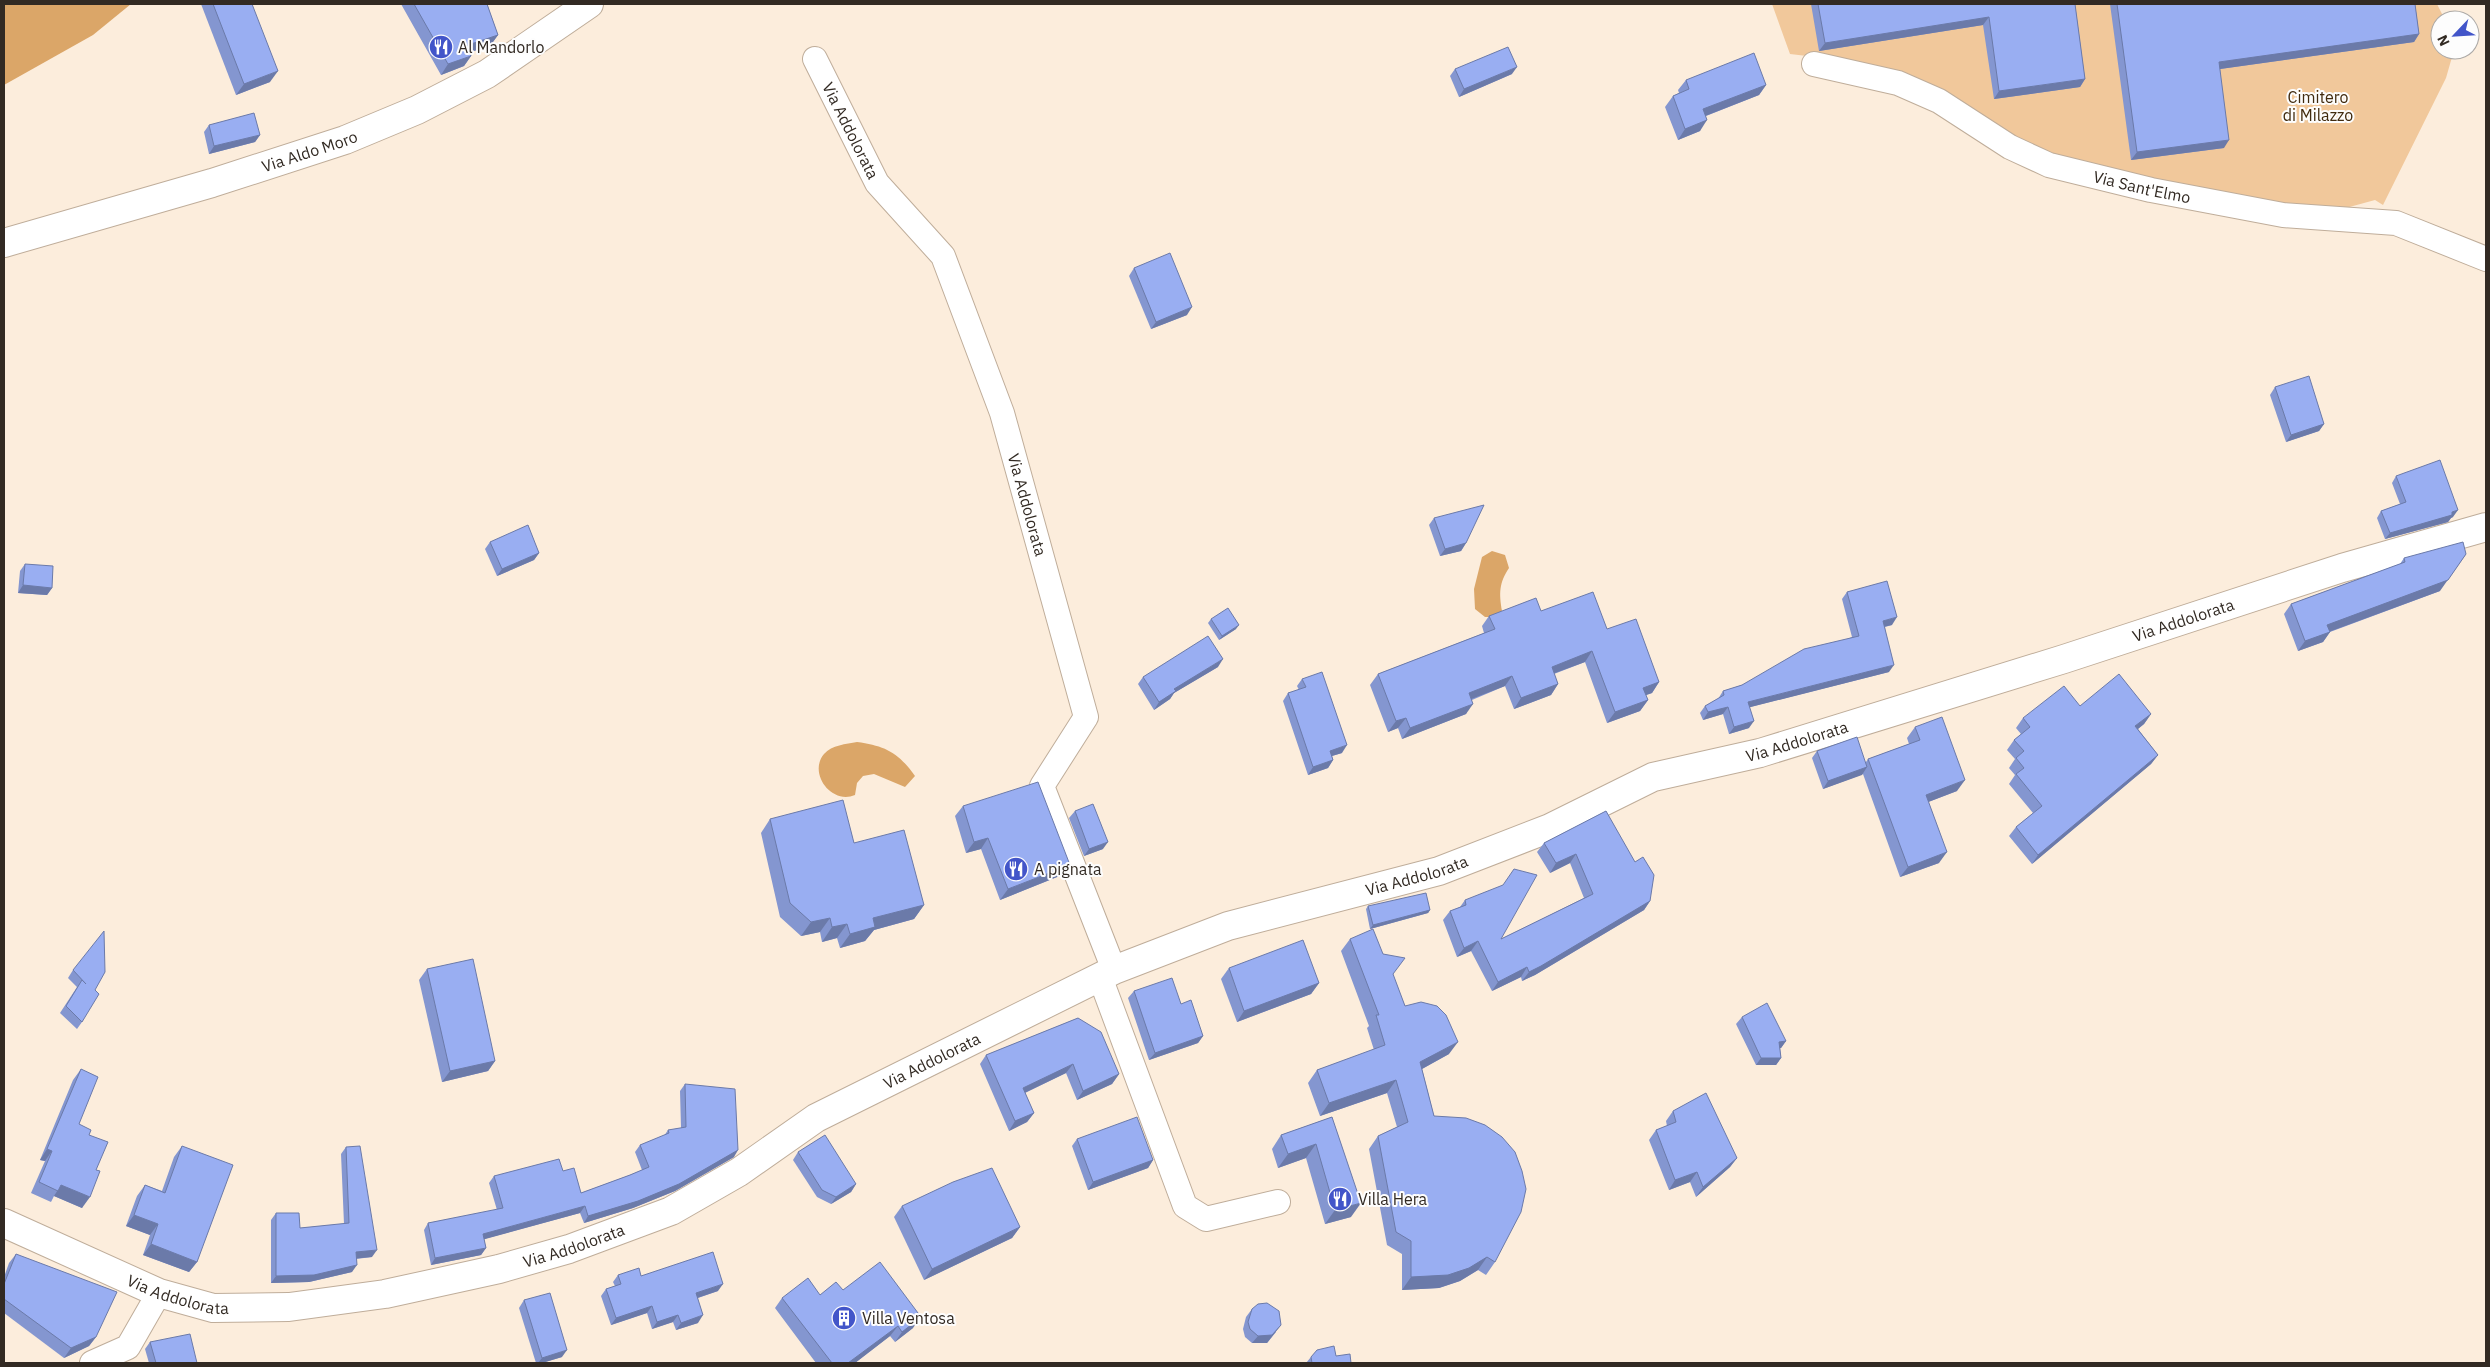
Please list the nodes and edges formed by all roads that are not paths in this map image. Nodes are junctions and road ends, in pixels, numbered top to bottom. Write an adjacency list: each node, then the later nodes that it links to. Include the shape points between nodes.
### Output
1 (589, 4): 4 (street, Via Aldo Moro, via 487,74 418,110 345,140 212,183)
2 (815, 59): 7 (street, Via Addolorata, via 877,183 943,256 1002,413 1086,717 1042,786)
3 (1814, 64): 5 (street, Via Sant'Elmo, via 1898,83 1939,101 2010,147 2049,165 2150,190 2283,216 2396,224)
4 (4, 243)
5 (2486, 259)
6 (2486, 527): 7 (street, Via Addolorata, via 2342,568 2064,659 1760,753 1653,777 1550,828 1439,871 1228,926)
7 (1107, 974): 8 (street, Via Addolorata, via 1185,1206 1206,1219); 10 (street, Via Addolorata, via 816,1118 739,1172 671,1211 569,1249 499,1269 385,1294 289,1307 213,1308)
8 (1278, 1202)
9 (4, 1223): 10 (street, Via Addolorata)
10 (159, 1293): 11 (street, via 128,1347)
11 (92, 1363)

